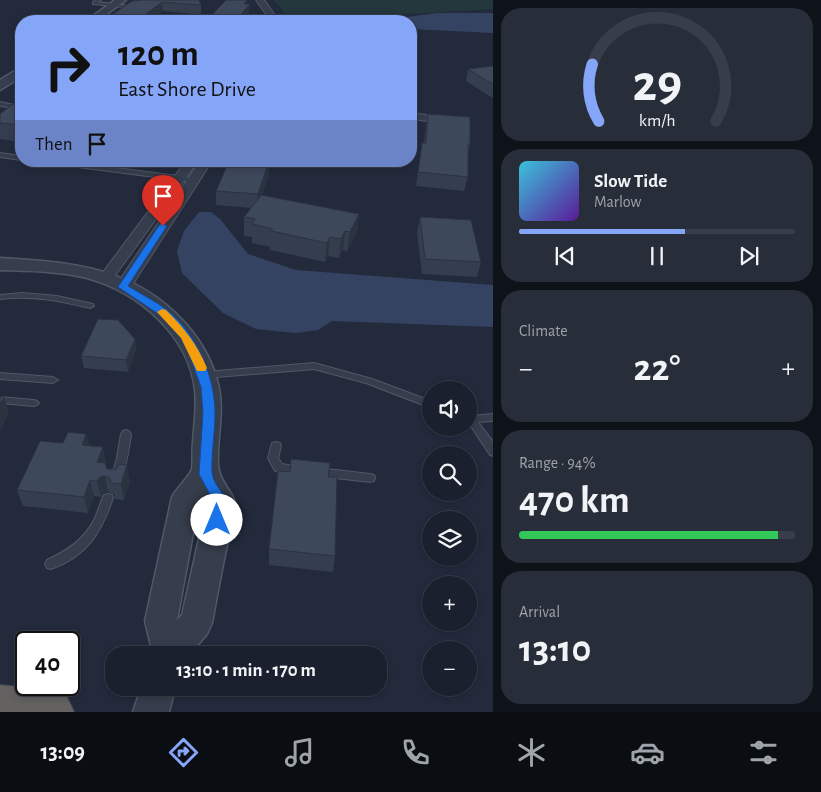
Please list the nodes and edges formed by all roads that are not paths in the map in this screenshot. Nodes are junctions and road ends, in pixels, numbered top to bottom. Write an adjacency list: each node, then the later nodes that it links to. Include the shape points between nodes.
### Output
1 (99, 0): 3 (lane, via 94,3)
2 (260, 0): 6 (street)
3 (118, 3): 4 (lane); 5 (street)
4 (142, 8)
5 (101, 15)
6 (271, 15)
7 (15, 75): 8 (street)
8 (0, 86)
9 (0, 104): 10 (lane)
10 (15, 106)
11 (417, 117): 12 (street)
12 (427, 118)
13 (0, 155): 14 (lane)
14 (15, 157)
15 (92, 167): 18 (lane)
16 (190, 167): 18 (street)
17 (199, 167): 18 (street)
18 (186, 179): 20 (street)
19 (0, 264): 20 (street, via 64,269)
20 (114, 283): 23 (street, via 156,308 176,325 194,351)
21 (0, 297): 22 (lane, via 68,299)
22 (90, 306)
23 (204, 375): 27 (lane, via 314,366 369,381); 39 (street, via 209,413 205,474 186,497 161,621)
24 (0, 376): 25 (lane)
25 (53, 380)
26 (0, 400): 28 (lane)
27 (422, 402)
28 (34, 403)
29 (493, 417): 30 (lane)
30 (477, 419)
31 (477, 429): 34 (lane)
32 (126, 434): 36 (lane)
33 (276, 446): 35 (lane, via 273,458 278,468)
34 (493, 451)
35 (370, 478)
36 (115, 480)
37 (108, 498): 38 (lane, via 95,531 85,544)
38 (52, 564)
39 (166, 646)
40 (156, 696): 43 (street)
41 (0, 706): 42 (highway)
42 (52, 712)
43 (151, 712)

